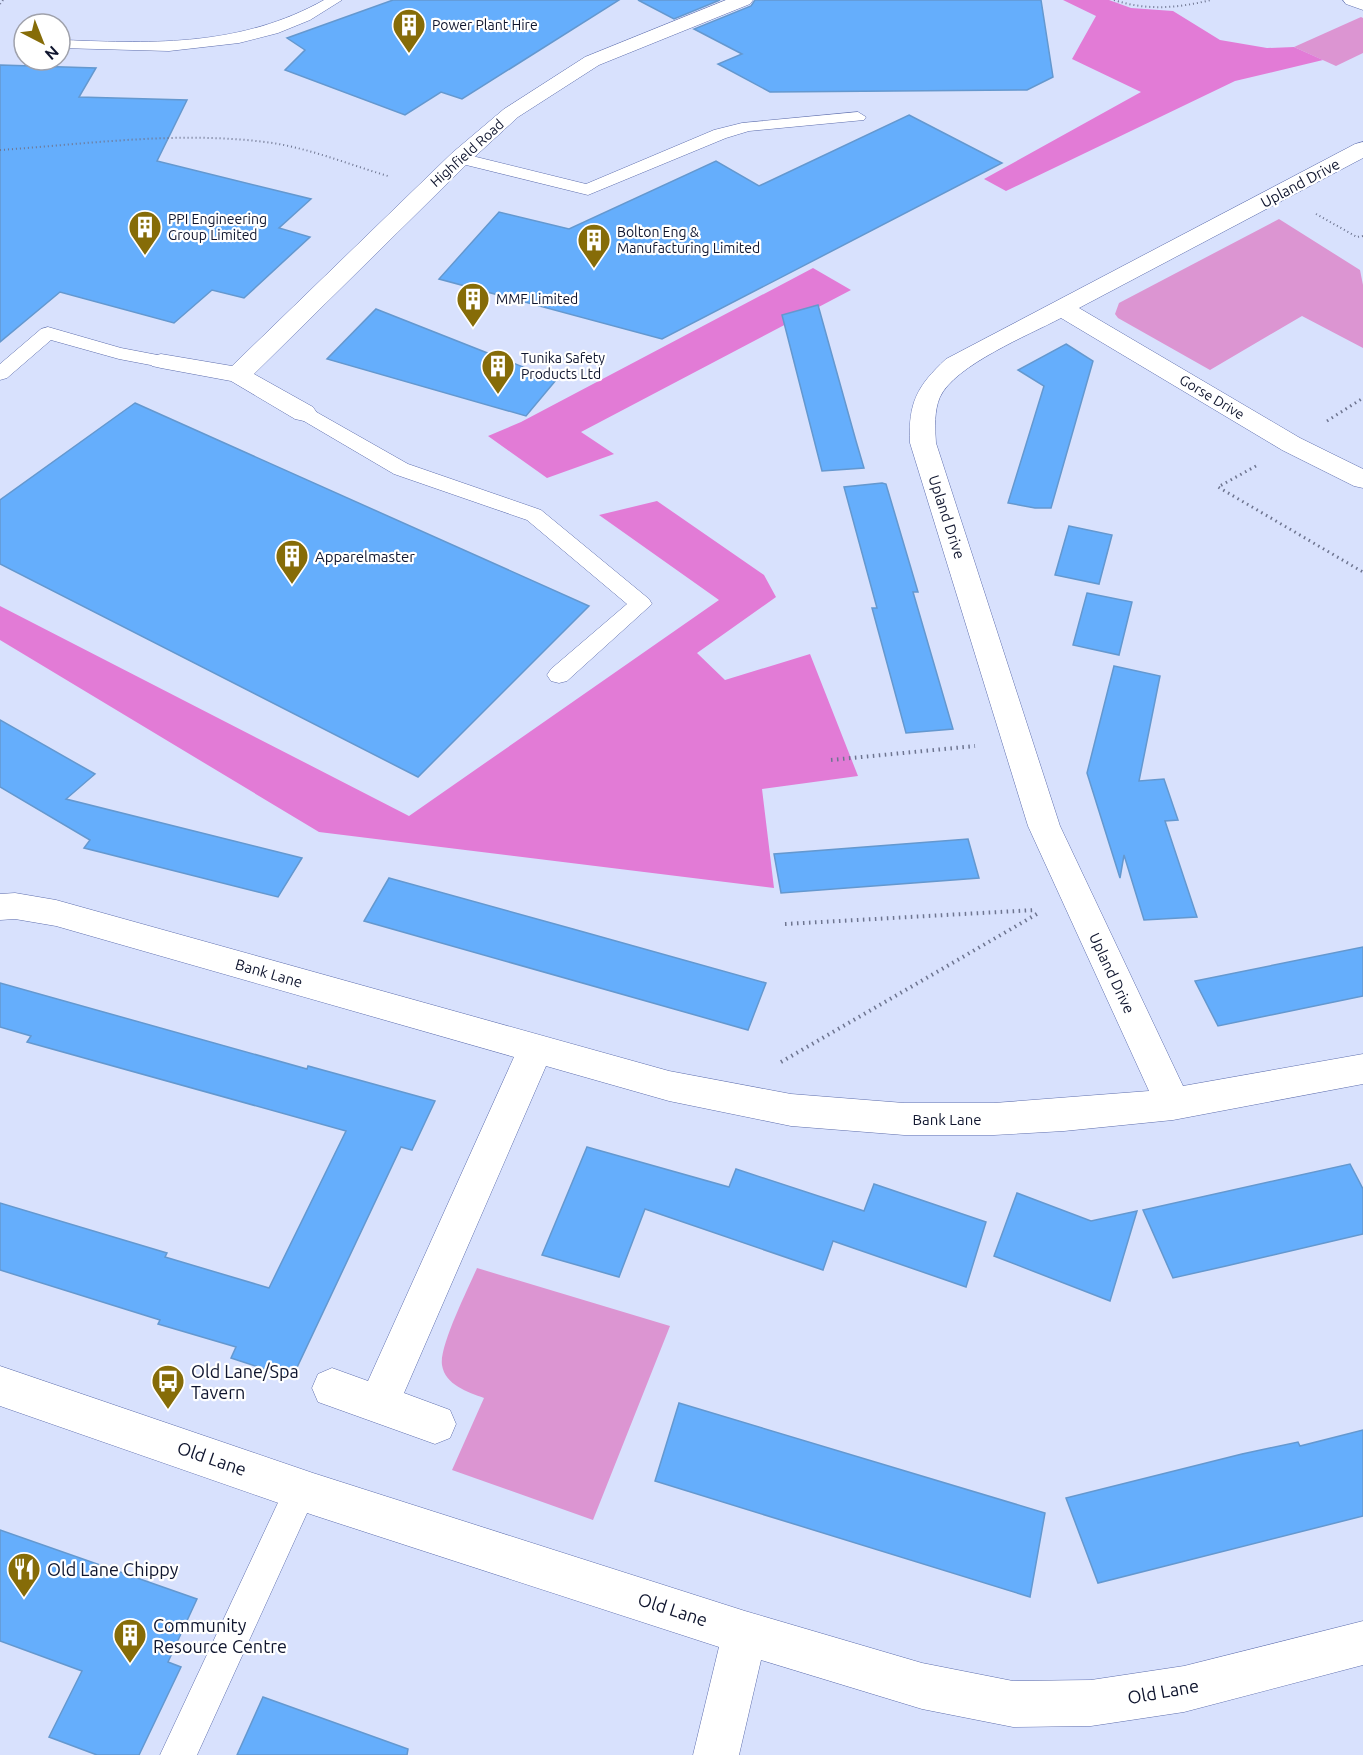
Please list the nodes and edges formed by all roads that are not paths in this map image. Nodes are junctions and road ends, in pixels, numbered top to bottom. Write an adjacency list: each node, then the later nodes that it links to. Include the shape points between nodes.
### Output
1 (334, 0): 5 (lane, via 284,25 236,38 177,47)
2 (743, 0): 8 (street, Highfield Road, via 592,61 511,113)
3 (1353, 0): 4 (street)
4 (1363, 4)
5 (72, 45)
6 (858, 117): 8 (lane, via 748,126 588,190)
7 (1363, 149): 9 (street, Upland Drive)
8 (460, 158): 12 (street, Highfield Road)
9 (1063, 309): 14 (street, Gorse Drive, via 1294,445); 19 (street, Upland Drive, via 955,364 934,383 924,402 923,443 1048,835)
10 (161, 361): 11 (lane, via 48,333); 12 (street)
11 (0, 374)
12 (238, 375): 13 (street)
13 (304, 413): 15 (lane, via 401,469 534,514 641,603)
14 (1363, 480)
15 (559, 675)
16 (0, 907): 17 (street, Bank Lane, via 56,913)
17 (536, 1049): 19 (street, Bank Lane, via 669,1086 791,1110 903,1119 1017,1118); 22 (street)
18 (1363, 1070): 19 (street, Bank Lane)
19 (1173, 1104)
20 (0, 1386): 24 (street, Old Lane)
21 (332, 1388): 22 (street)
22 (378, 1404): 23 (street)
23 (435, 1424)
24 (302, 1489): 25 (street, Old Lane); 27 (lane)
25 (745, 1632): 26 (street, Old Lane, via 922,1686 1013,1704 1091,1703 1184,1689); 28 (street)
26 (1363, 1643)
27 (178, 1755)
28 (716, 1755)

